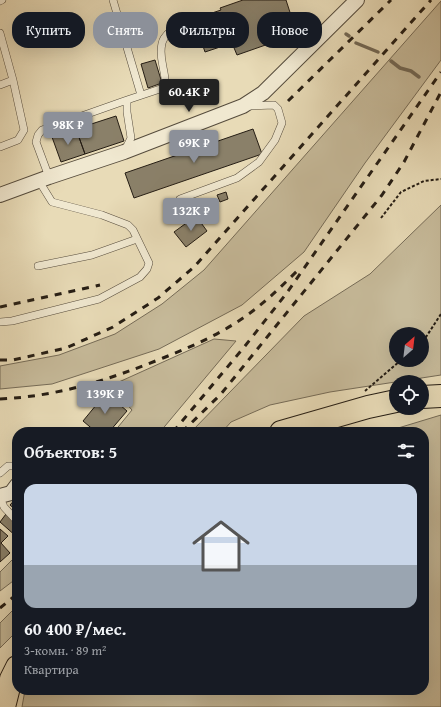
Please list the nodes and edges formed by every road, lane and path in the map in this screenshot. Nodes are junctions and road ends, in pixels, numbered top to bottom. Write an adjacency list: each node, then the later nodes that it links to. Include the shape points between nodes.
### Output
1 (113, 0): 7 (lane)
2 (357, 0): 9 (street, via 263,93)
3 (0, 33): 5 (lane)
4 (166, 36): 7 (lane, via 160,49 165,86)
5 (14, 80): 6 (lane); 10 (lane, via 24,130 18,140)
6 (0, 84)
7 (141, 95): 8 (lane)
8 (127, 100): 11 (lane, via 131,138); 12 (lane, via 42,130 36,142)
9 (243, 106): 11 (street); 15 (lane, via 274,105 278,109 282,123 275,140 259,162 237,178)
10 (0, 147)
11 (124, 152): 12 (street)
12 (44, 179): 14 (street); 17 (lane, via 52,202 102,215 128,225)
13 (441, 179): 16 (path, via 424,181 401,192)
14 (0, 196)
15 (180, 199)
16 (381, 218)
17 (137, 239): 18 (lane, via 92,255); 20 (lane, via 149,262 147,270 140,277 99,299)
18 (38, 266)
19 (441, 314): 21 (path)
20 (0, 322)
21 (429, 332)
22 (393, 367): 23 (path)
23 (361, 393)
24 (441, 396): 25 (main road)
25 (429, 397)
26 (389, 402): 27 (main road)
27 (298, 427)
28 (12, 466): 29 (lane, via 8,466)
29 (0, 473)
30 (12, 492): 31 (street)
31 (0, 497): 32 (lane)
32 (12, 515)
33 (12, 678): 34 (main road)
34 (4, 707)

